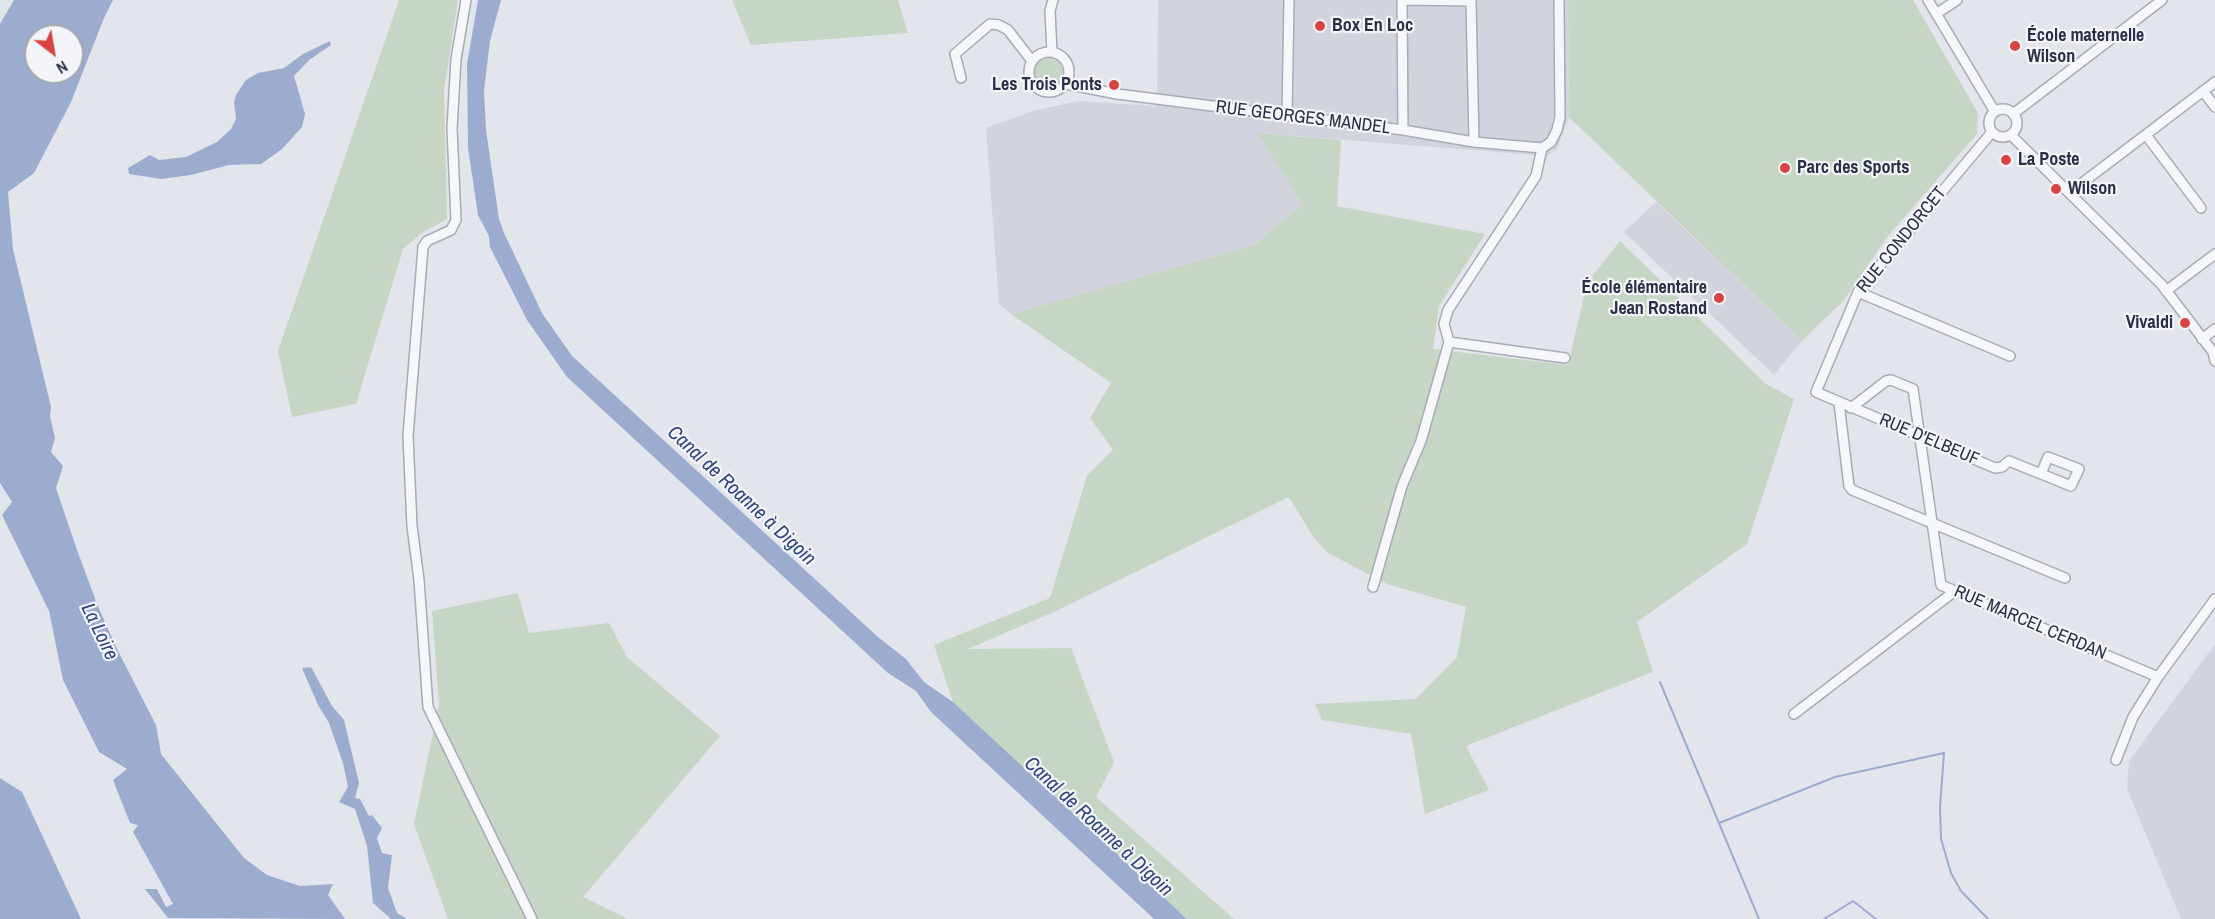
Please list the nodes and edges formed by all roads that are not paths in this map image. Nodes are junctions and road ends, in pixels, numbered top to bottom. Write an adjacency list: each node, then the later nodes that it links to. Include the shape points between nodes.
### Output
1 (466, 0): 50 (street, via 456,59 452,128 456,220 451,230 427,241 423,247 408,436 412,526 428,707)
2 (1053, 0): 10 (street)
3 (1289, 0): 19 (street)
4 (1402, 0): 20 (street); 24 (street, via 1471,1)
5 (1558, 0): 25 (street, via 1560,117 1551,142)
6 (1928, 0): 9 (street)
7 (1957, 0): 9 (street)
8 (2162, 0): 18 (street)
9 (1936, 14): 17 (street)
10 (1052, 52): 11 (street); 14 (street, via 1066,62)
11 (1032, 61): 12 (street, via 1008,30 990,24 955,54); 14 (street, RUE GEORGES MANDEL, via 1029,74 1034,87 1047,93)
12 (961, 78)
13 (2215, 82): 15 (street)
14 (1066, 84): 19 (street, RUE GEORGES MANDEL)
15 (2203, 91): 16 (street); 23 (street)
16 (2215, 107)
17 (1995, 112): 18 (street, via 2006,110); 21 (street, via 1990,119)
18 (2013, 114): 22 (street, via 2016,127)
19 (1287, 116): 20 (street, RUE GEORGES MANDEL)
20 (1403, 130): 24 (street, RUE GEORGES MANDEL)
21 (1992, 132): 22 (street, via 1999,137); 29 (street, RUE CONDORCET)
22 (2011, 135): 26 (street)
23 (2146, 135): 26 (street); 27 (street)
24 (1474, 142): 25 (street, RUE GEORGES MANDEL)
25 (1542, 148): 33 (street, via 1536,176 1448,310 1444,324)
26 (2069, 193): 30 (street)
27 (2201, 208)
28 (2215, 254): 30 (street)
29 (1858, 291): 34 (street); 37 (street, RUE CONDORCET)
30 (2166, 291): 32 (street)
31 (2215, 329): 32 (street)
32 (2202, 339): 36 (street)
33 (1449, 342): 35 (street); 44 (street)
34 (2010, 356)
35 (1565, 358)
36 (2215, 361)
37 (1816, 393): 38 (street, RUE D'ELBEUF)
38 (1839, 403): 39 (street, RUE D'ELBEUF); 42 (street, via 1852,489)
39 (1851, 408): 40 (street, RUE D'ELBEUF); 40 (street, RUE MARCEL CERDAN, via 1886,381 1913,389)
40 (1920, 437): 41 (street, RUE D'ELBEUF, via 1995,468 2009,461); 42 (street, RUE MARCEL CERDAN)
41 (2041, 474)
42 (1932, 523): 43 (street); 45 (street, RUE MARCEL CERDAN, via 1941,585)
43 (2065, 578)
44 (1373, 587)
45 (1955, 591): 47 (street, RUE MARCEL CERDAN); 48 (street)
46 (2215, 599): 47 (street)
47 (2158, 677): 49 (street, via 2133,717)
48 (1794, 714)
49 (2116, 760)
50 (532, 919)

